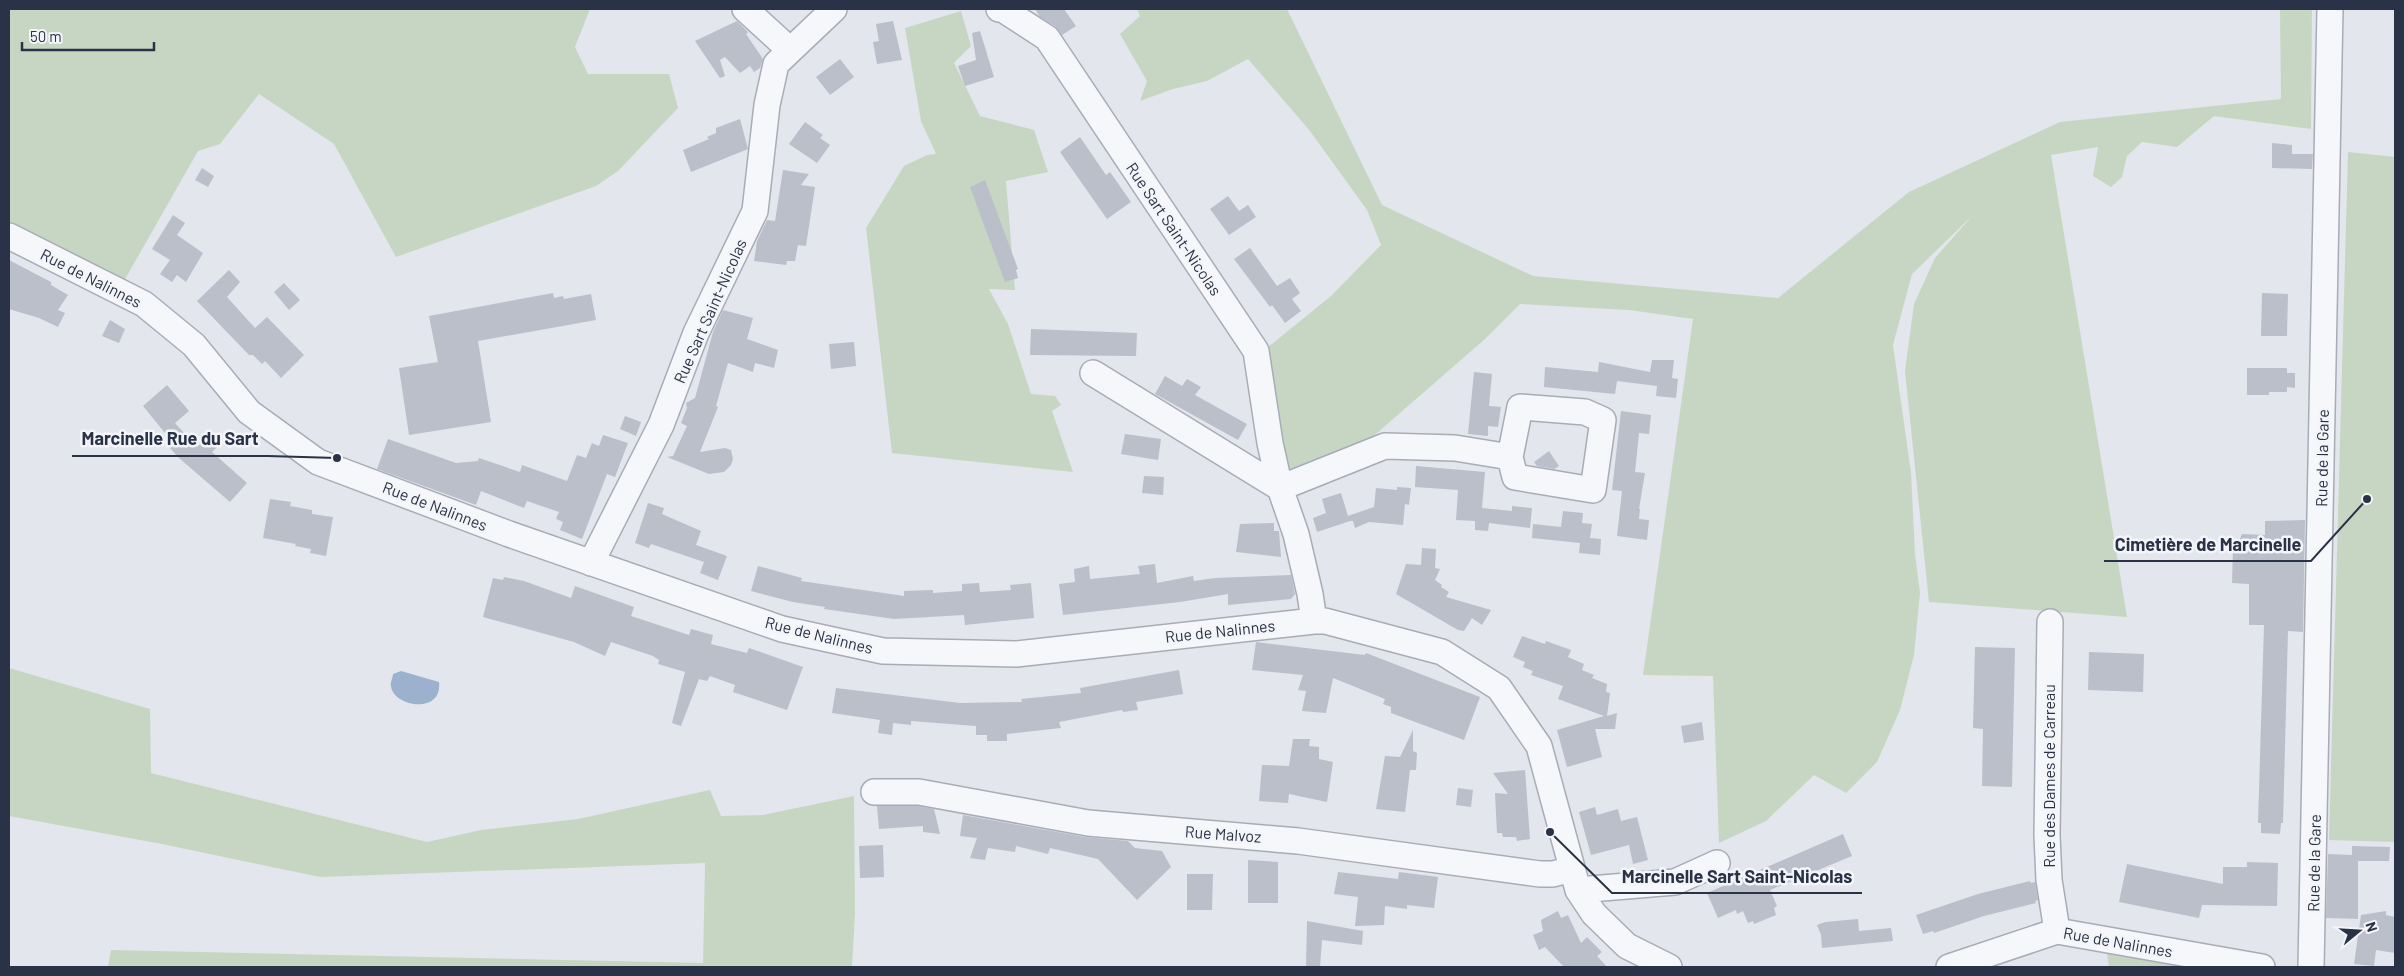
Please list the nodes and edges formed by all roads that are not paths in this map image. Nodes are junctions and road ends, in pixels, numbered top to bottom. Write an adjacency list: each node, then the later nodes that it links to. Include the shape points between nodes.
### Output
1 (745, 9): 5 (street)
2 (834, 9): 5 (street, Rue Sart Saint-Nicolas)
3 (999, 9): 9 (street, Rue Sart Saint-Nicolas, via 1047,38 1256,351)
4 (2330, 9): 20 (street, Rue de la Gare)
5 (790, 50): 10 (street, Rue Sart Saint-Nicolas, via 776,64 774,72 755,210 696,333 661,425)
6 (9, 236): 10 (street, Rue de Nalinnes, via 144,304 194,345 249,412 318,462)
7 (1093, 373): 9 (street)
8 (1510, 458): 9 (street, via 1455,448 1384,446)
9 (1280, 488): 11 (street, Rue Sart Saint-Nicolas, via 1296,534)
10 (591, 563): 11 (street, Rue de Nalinnes, via 782,628 882,651 1016,654)
11 (1314, 621): 15 (street, Rue de Nalinnes, via 1325,621 1442,652 1499,688 1539,746)
12 (2050, 622): 16 (street, Rue des Dames de Carreau, via 2047,835 2049,880)
13 (874, 792): 15 (street, Rue Malvoz, via 919,792 1088,822 1292,840)
14 (1717, 862): 15 (street, via 1675,882)
15 (1575, 879): 17 (street, Rue de Nalinnes, via 1594,914 1627,946)
16 (2057, 931): 18 (street, Rue de Nalinnes); 19 (street, Rue de Nalinnes)
17 (1665, 967)
18 (1950, 967)
19 (2262, 967)
20 (2312, 967)

